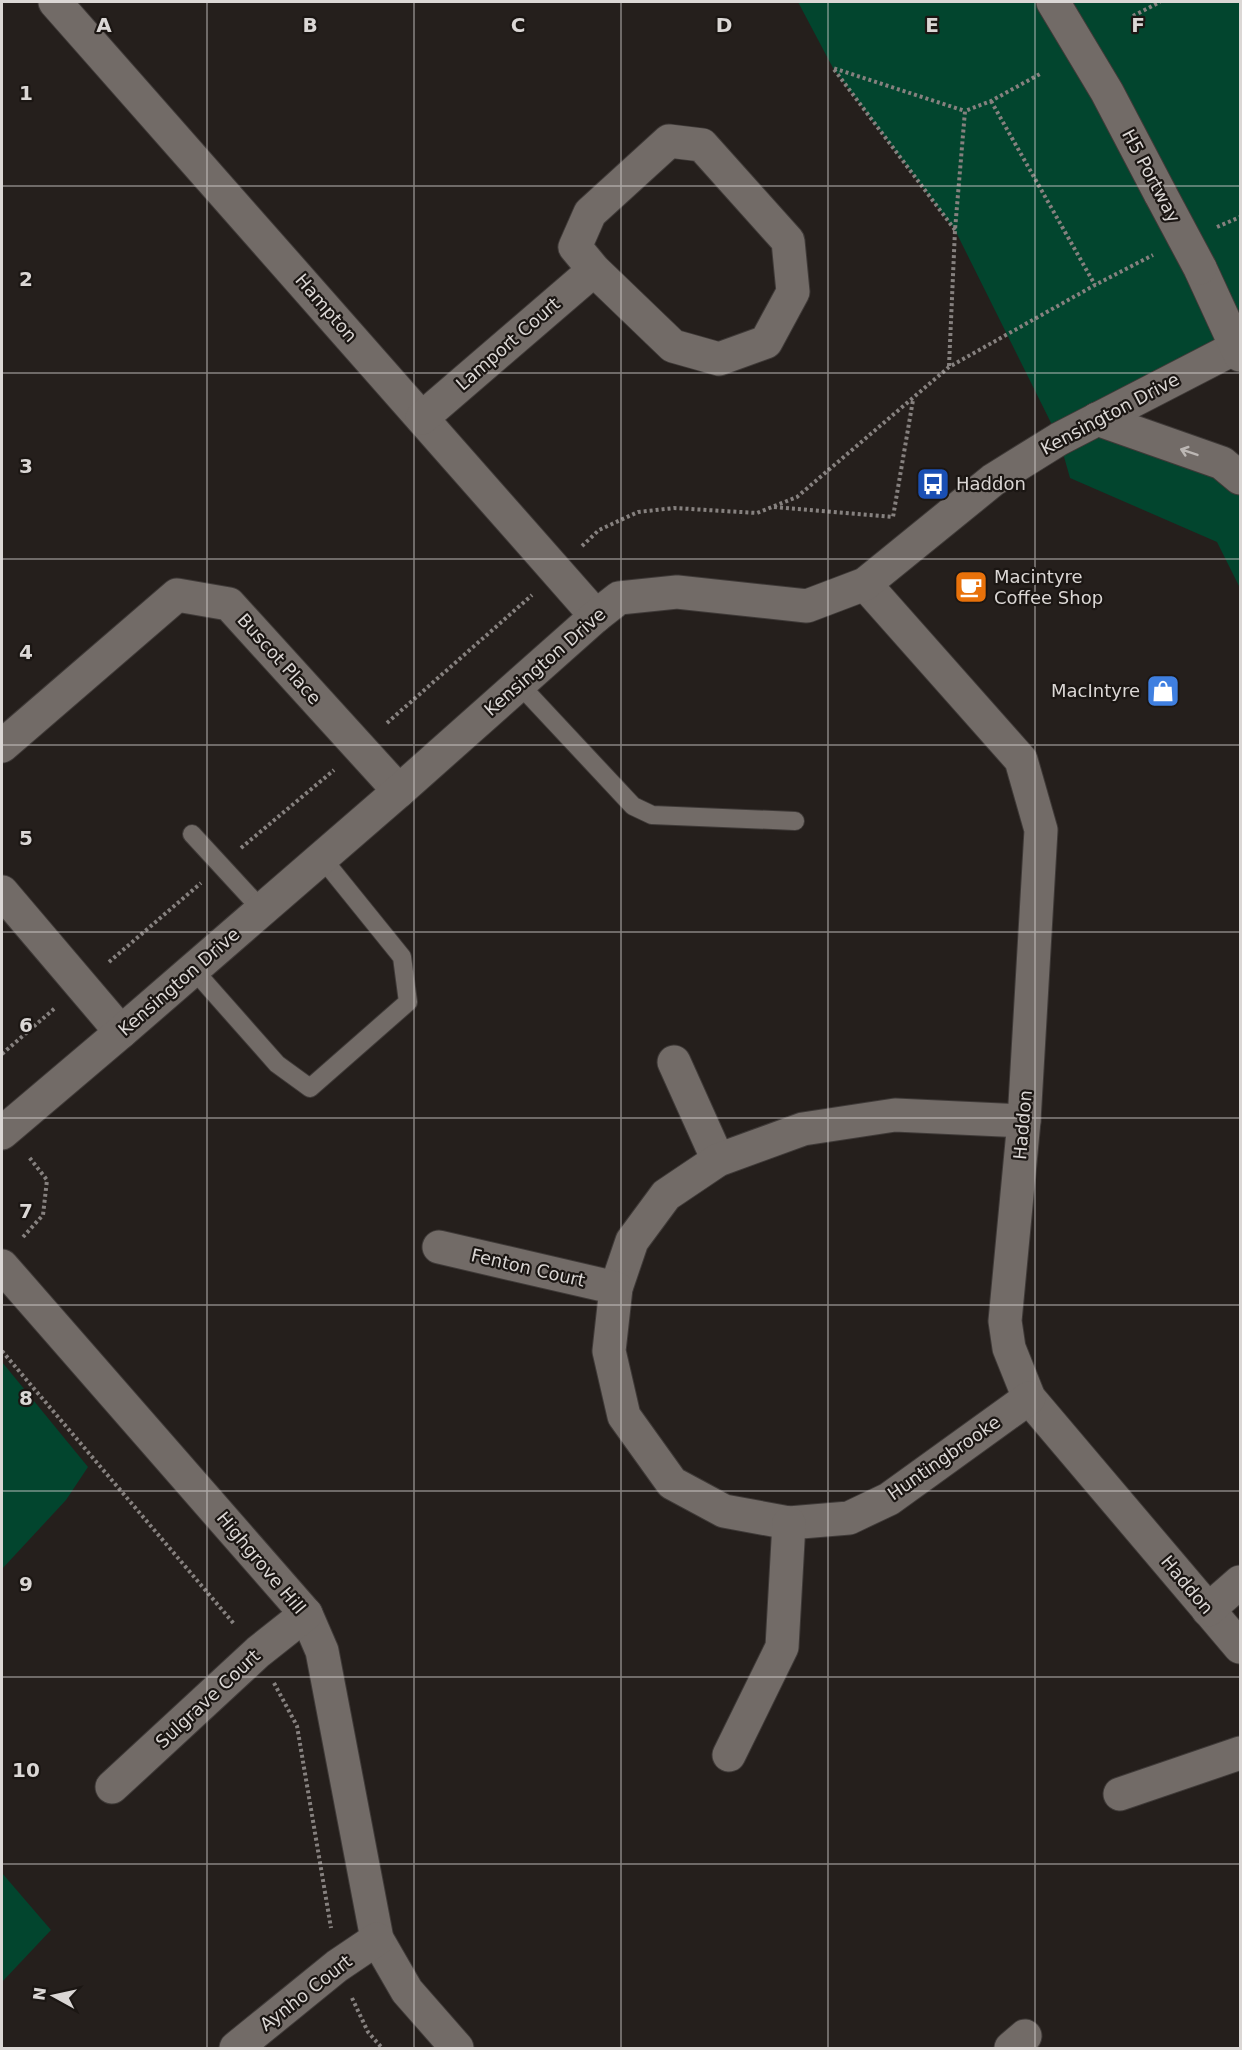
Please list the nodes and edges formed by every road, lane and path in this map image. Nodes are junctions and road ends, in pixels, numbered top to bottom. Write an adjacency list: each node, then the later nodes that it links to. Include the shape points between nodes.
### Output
1 (55, 2): 14 (street, Hampton)
2 (1053, 2): 11 (street, H5 Portway, bridge, via 1107,92)
3 (1160, 2): 4 (path)
4 (1133, 16)
5 (1040, 74): 6 (path)
6 (991, 101): 7 (path); 10 (path)
7 (964, 111): 8 (path); 8 (path, via 833,68)
8 (955, 230): 12 (path)
9 (594, 270): 9 (street, via 673,346 719,359 766,342 793,292 788,241 702,145 669,141 590,213 575,247); 14 (street, Lamport Court)
10 (1095, 285)
11 (1239, 351): 15 (street, Kensington Drive)
12 (949, 367)
13 (913, 399): 17 (path, via 892,517)
14 (423, 418): 19 (street, Hampton)
15 (1097, 419): 16 (street, one-way to 15, via 1222,464); 18 (street, Kensington Drive, via 993,480)
16 (1240, 478)
17 (773, 507)
18 (865, 584): 19 (street, Kensington Drive, via 807,606 677,592 619,598); 31 (street, Haddon, via 1021,760 1024,770 1041,830)
19 (596, 616): 20 (street, Kensington Drive)
20 (519, 684): 22 (street, Kensington Drive); 23 (lane, via 633,806 652,815)
21 (2, 746): 22 (street, Buscot Place, via 177,595 229,604)
22 (399, 791): 25 (street, Kensington Drive)
23 (795, 821)
24 (192, 834): 27 (lane)
25 (322, 858): 27 (street, Kensington Drive); 28 (lane, via 402,957 408,1002 310,1088 277,1064)
26 (2, 892): 29 (street)
27 (262, 910): 28 (street, Kensington Drive)
28 (193, 969): 29 (street, Kensington Drive)
29 (122, 1032): 32 (street, Kensington Drive)
30 (674, 1062): 33 (street)
31 (1024, 1121): 33 (street, Huntingbrooke, via 895,1115 803,1129); 37 (street, Haddon, via 1005,1322 1009,1348)
32 (3, 1131): 35 (path, via 47,1180 43,1215)
33 (718, 1160): 36 (street, Huntingbrooke, via 666,1195 632,1240)
34 (439, 1247): 36 (street, Fenton Court)
35 (8, 1255): 41 (street, Highgrove Hill)
36 (616, 1288): 38 (street, Huntingbrooke, via 609,1351 624,1416 672,1483 724,1511)
37 (1029, 1398): 38 (street, Huntingbrooke, via 889,1499 849,1518); 40 (street, Haddon)
38 (789, 1523): 44 (street, via 782,1647)
39 (1240, 1582): 40 (street)
40 (1208, 1610): 42 (street, Haddon)
41 (306, 1614): 45 (street, Sulgrave Court, via 258,1652); 47 (street, Highgrove Hill, via 322,1651)
42 (1240, 1647)
43 (1240, 1753): 46 (street)
44 (729, 1755)
45 (112, 1787)
46 (1120, 1794)
47 (377, 1939): 48 (street, Aynho Court, via 337,1966); 49 (street, Highgrove Hill, via 407,1991)
48 (236, 2049)
49 (457, 2049)

